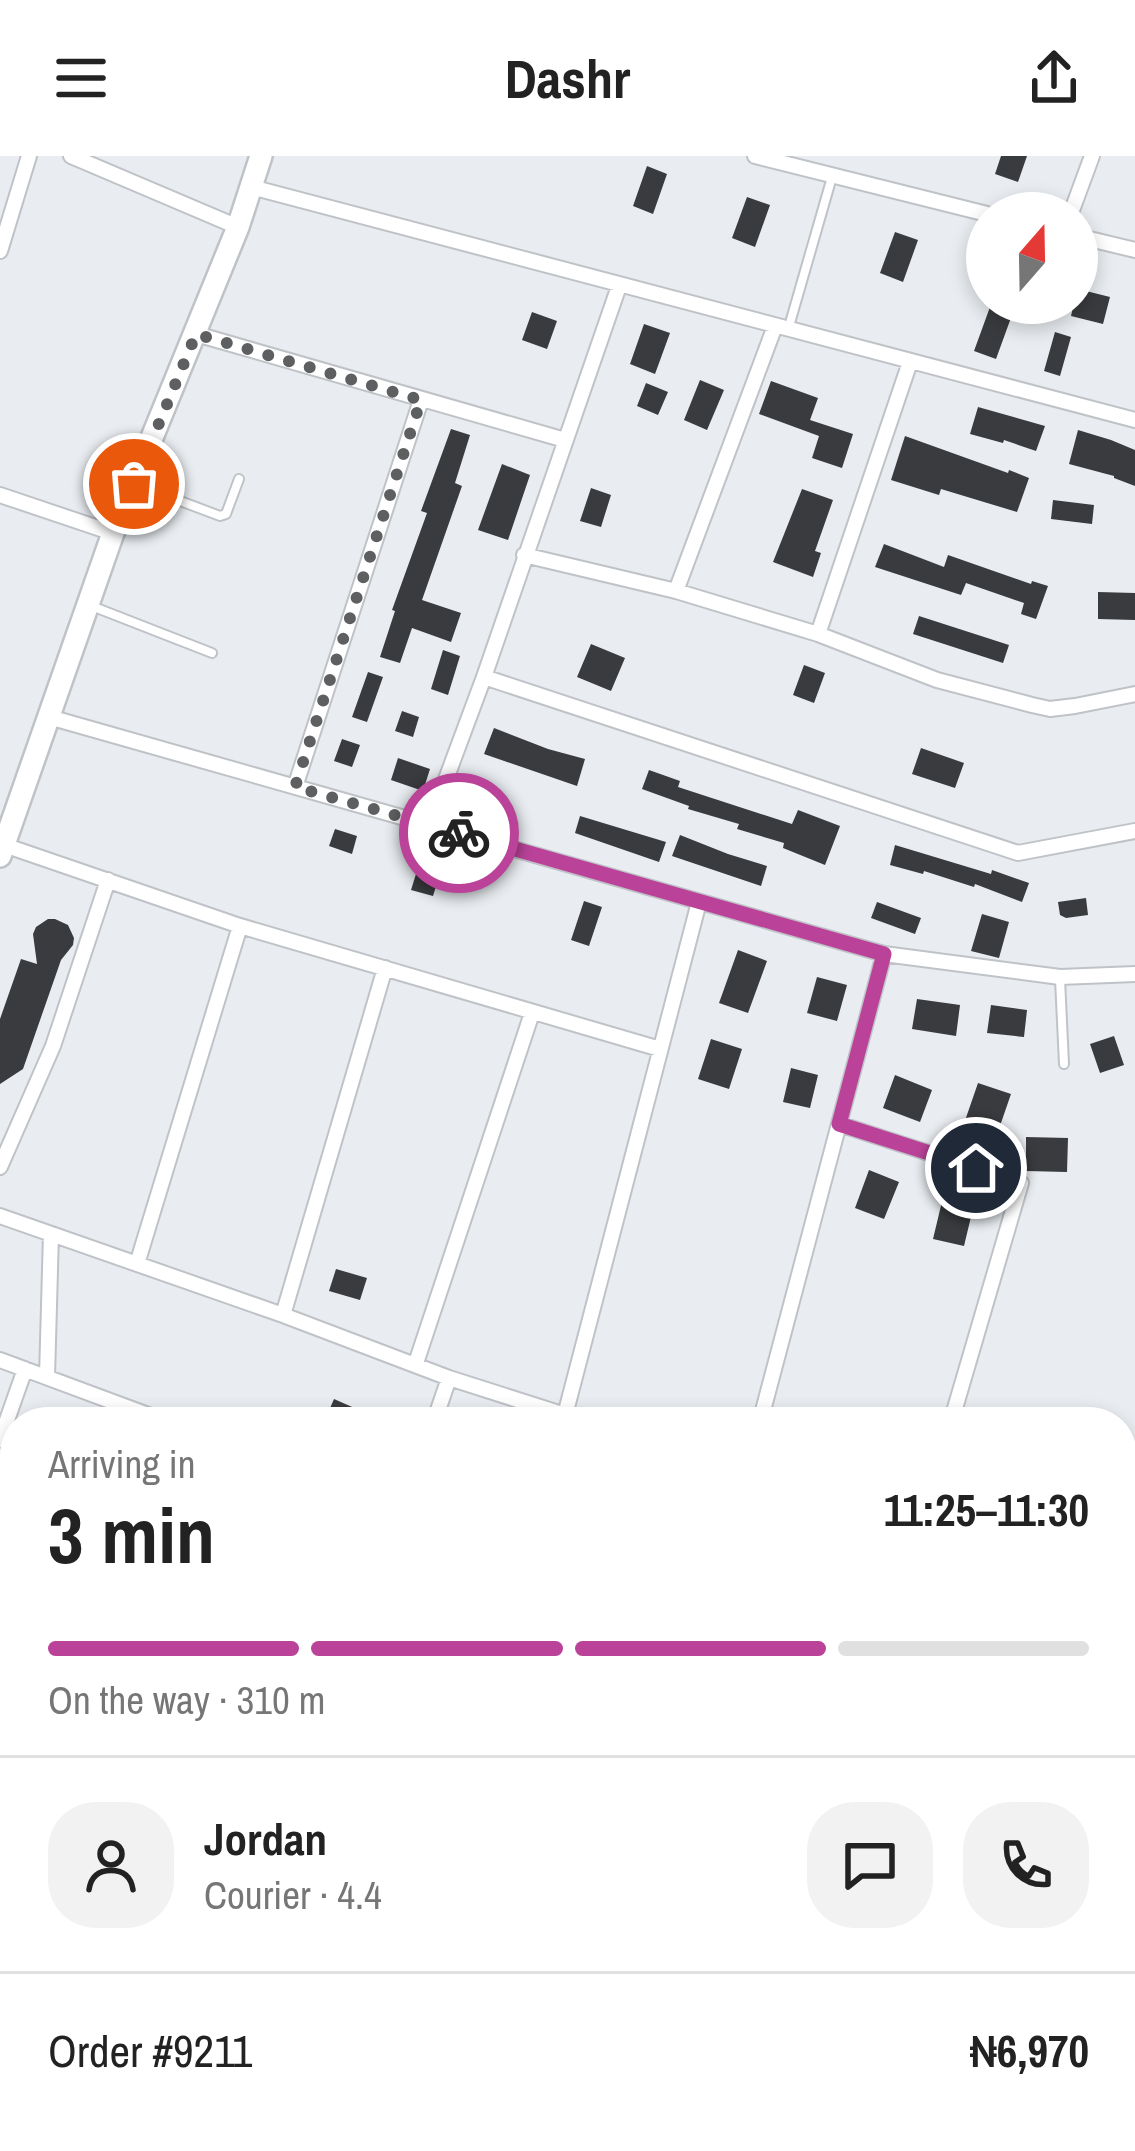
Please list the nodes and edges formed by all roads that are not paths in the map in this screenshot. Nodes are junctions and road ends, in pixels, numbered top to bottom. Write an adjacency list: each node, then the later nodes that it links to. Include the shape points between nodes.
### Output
1 (29, 156): 13 (street)
2 (71, 156): 10 (street)
3 (261, 156): 7 (street)
4 (755, 156): 6 (street)
5 (1092, 156): 8 (street)
6 (832, 176): 9 (street); 15 (lane)
7 (251, 187): 10 (street); 14 (street)
8 (1079, 192)
9 (966, 209)
10 (238, 227): 16 (street)
11 (1098, 241): 12 (street)
12 (1135, 250)
13 (0, 251)
14 (619, 286): 15 (street); 20 (street)
15 (781, 328): 17 (street); 26 (street)
16 (196, 334): 18 (street); 22 (street)
17 (910, 362): 19 (street); 28 (street)
18 (421, 400): 20 (street); 33 (street)
19 (1135, 421)
20 (565, 440): 25 (street)
21 (239, 479): 22 (lane, via 220,517)
22 (134, 484): 24 (street)
23 (0, 495): 24 (street)
24 (113, 533): 27 (street)
25 (524, 555): 26 (street); 30 (street)
26 (676, 591): 28 (street)
27 (88, 605): 29 (lane); 32 (street)
28 (818, 634): 31 (street, via 937,680 1050,709)
29 (212, 653)
30 (484, 677): 34 (street); 35 (street, via 1018,853)
31 (1135, 696)
32 (49, 717): 33 (street); 36 (street)
33 (295, 787): 34 (street)
34 (429, 825): 38 (street)
35 (1135, 831)
36 (2, 850): 37 (street)
37 (108, 880): 39 (street); 48 (street, via 53,1046)
38 (698, 902): 40 (street); 45 (street)
39 (240, 926): 41 (street); 51 (street)
40 (884, 954): 43 (street); 47 (street)
41 (385, 968): 44 (street); 52 (street)
42 (1135, 974): 43 (street)
43 (1060, 977): 46 (lane)
44 (532, 1013): 45 (street); 54 (street)
45 (660, 1049): 62 (street)
46 (1064, 1064)
47 (839, 1124): 63 (street); 64 (street, via 1021,1183)
48 (0, 1167)
49 (0, 1216): 50 (street)
50 (52, 1234): 51 (street); 56 (street)
51 (137, 1264): 52 (street)
52 (284, 1315): 54 (street)
53 (0, 1360): 55 (street)
54 (416, 1364): 57 (street)
55 (25, 1369): 56 (street); 58 (street)
56 (47, 1377): 59 (street)
57 (449, 1378): 60 (street); 61 (street)
58 (12, 1407)
59 (126, 1407)
60 (439, 1407)
61 (541, 1407)
62 (568, 1407)
63 (764, 1407)
64 (955, 1407)

